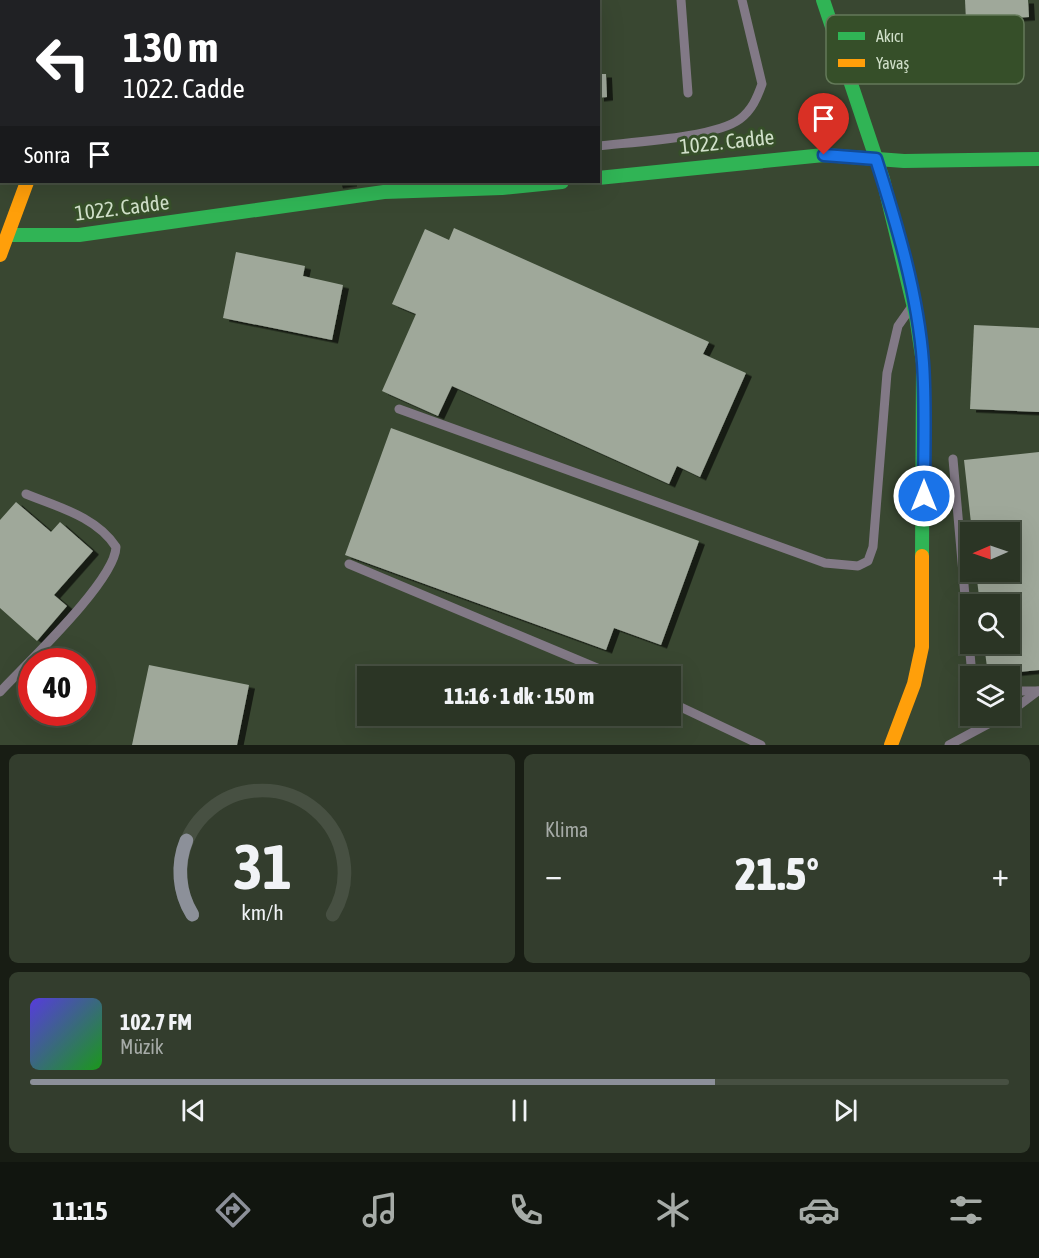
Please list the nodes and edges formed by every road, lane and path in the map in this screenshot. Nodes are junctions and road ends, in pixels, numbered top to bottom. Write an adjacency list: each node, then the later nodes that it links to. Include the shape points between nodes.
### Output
1 (681, 0): 6 (lane)
2 (742, 0): 7 (lane, via 762,84 748,111 738,121 718,129)
3 (823, 0): 4 (street)
4 (828, 15)
5 (851, 84): 8 (street)
6 (688, 93)
7 (600, 146)
8 (876, 159): 9 (street, 1022. Cadde); 10 (street, 1022. Cadde, via 802,156); 15 (street, via 896,224)
9 (1039, 159)
10 (600, 178)
11 (27, 183): 13 (street)
12 (552, 183): 13 (street, 1022. Cadde, via 384,192 79,235)
13 (8, 235): 14 (street)
14 (0, 255)
15 (914, 306): 16 (lane, via 898,326 893,341 873,546 868,561 858,566 825,563); 29 (street, via 924,401 922,647 914,684)
16 (399, 409)
17 (953, 459): 21 (lane)
18 (26, 494): 24 (lane, via 78,515 100,529 116,547 116,558 78,609)
19 (349, 564): 20 (lane)
20 (592, 666)
21 (971, 666)
22 (1020, 691): 23 (lane)
23 (1038, 691): 25 (lane)
24 (0, 692)
25 (1020, 704)
26 (681, 707): 28 (lane)
27 (984, 726): 30 (lane)
28 (761, 745)
29 (891, 745)
30 (949, 745)

